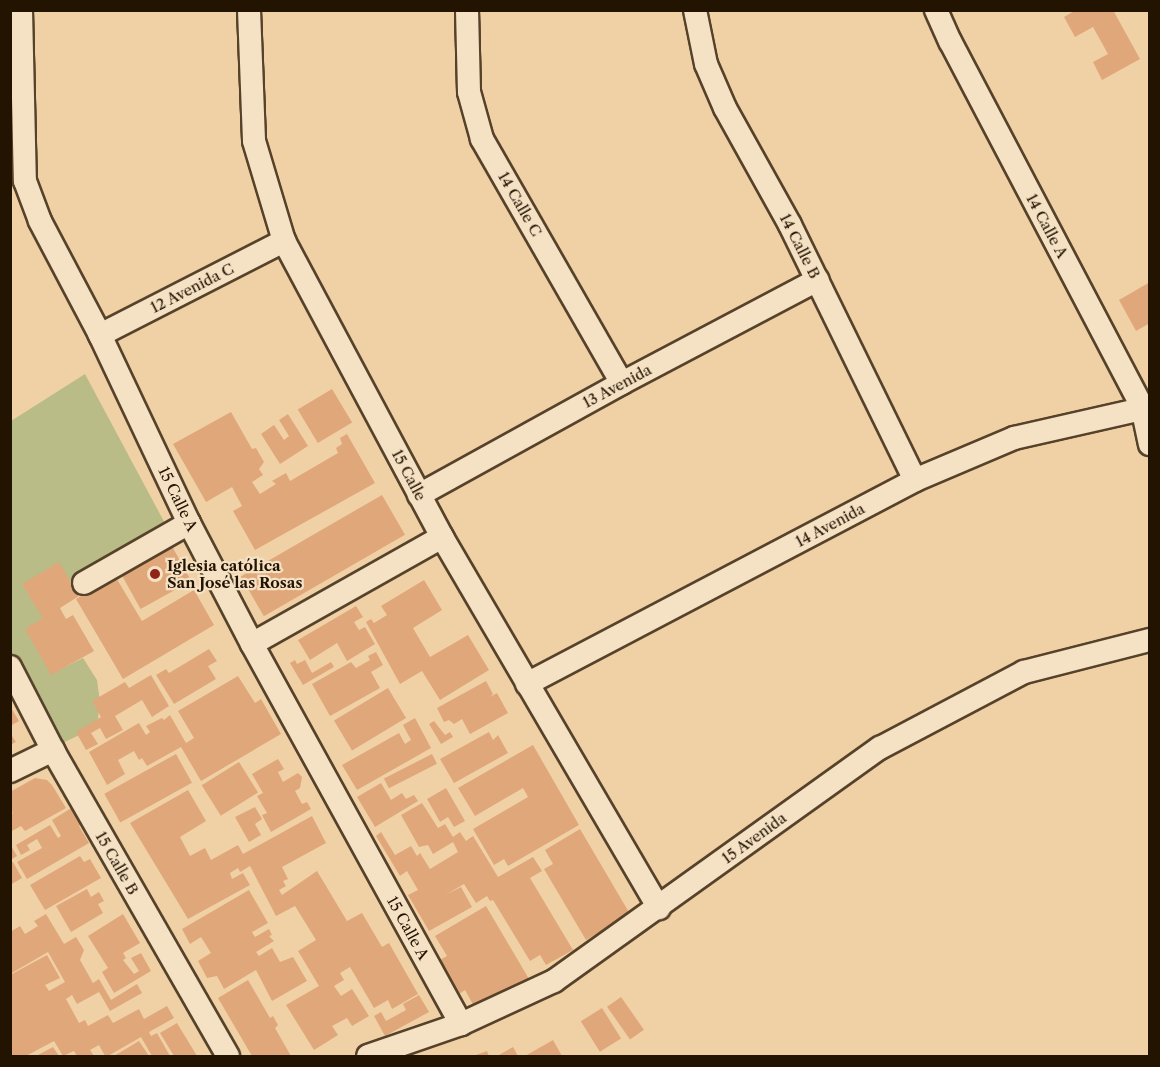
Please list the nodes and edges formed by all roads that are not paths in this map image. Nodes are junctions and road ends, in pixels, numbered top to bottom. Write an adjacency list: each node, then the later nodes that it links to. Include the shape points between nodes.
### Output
1 (21, 10): 8 (street, 15 Calle A, via 25,181 40,221)
2 (249, 10): 6 (street, 15 Calle, via 254,141)
3 (467, 10): 9 (street, 14 Calle C, via 469,92 483,139)
4 (695, 10): 7 (street, 14 Calle B, via 705,64)
5 (936, 10): 10 (street, 14 Calle A)
6 (284, 241): 8 (street, 12 Avenida C); 13 (street, 15 Calle)
7 (817, 280): 9 (street, 13 Avenida); 12 (street, 14 Calle B)
8 (100, 335): 14 (street, 15 Calle A)
9 (622, 382): 13 (street, 13 Avenida)
10 (1146, 407): 11 (street, 14 Calle A); 12 (street, 14 Avenida, via 1014,438)
11 (1149, 444)
12 (915, 480): 20 (street, 14 Avenida)
13 (419, 495): 15 (street, 15 Calle)
14 (189, 523): 16 (street); 18 (street, 15 Calle A)
15 (442, 537): 18 (street); 20 (street, 15 Calle)
16 (84, 583)
17 (1149, 640): 23 (street, 15 Avenida, via 1024,672 880,748)
18 (252, 644): 24 (street, 15 Calle A)
19 (10, 667): 21 (street, 15 Calle B)
20 (527, 684): 23 (street, 15 Calle)
21 (53, 750): 22 (street); 25 (street, 15 Calle B)
22 (10, 771)
23 (659, 908): 24 (street, 15 Avenida, via 554,981)
24 (461, 1024): 26 (street, 15 Avenida)
25 (228, 1056)
26 (368, 1056)

